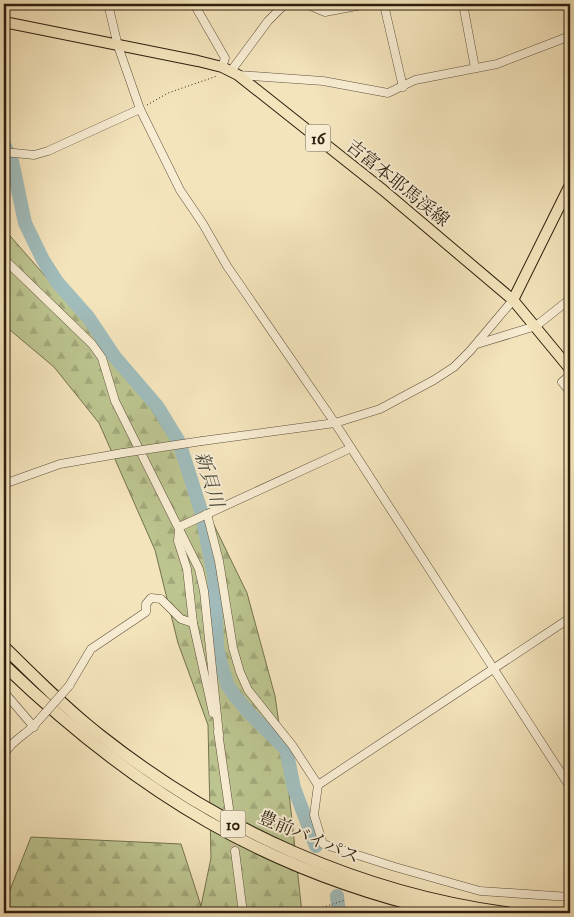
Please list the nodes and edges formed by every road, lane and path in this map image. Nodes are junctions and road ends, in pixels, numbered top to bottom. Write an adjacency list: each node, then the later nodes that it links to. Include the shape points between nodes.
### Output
1 (108, 4): 10 (street)
2 (194, 4): 12 (street)
3 (285, 4): 12 (street)
4 (306, 4): 5 (street, via 325,12)
5 (367, 4)
6 (381, 4): 13 (street, via 384,5)
7 (463, 4): 11 (street)
8 (4, 22): 10 (main road, 吉富本耶馬渓線 / 16)
9 (570, 36): 11 (street, via 497,64)
10 (118, 46): 12 (main road, 吉富本耶馬渓線 / 16); 14 (street)
11 (475, 68): 13 (street, via 415,80)
12 (230, 71): 13 (street, via 322,81 388,93); 14 (path, via 168,93); 19 (main road, 吉富本耶馬渓線 / 16, via 383,190)
13 (403, 88)
14 (140, 109): 15 (street, via 48,151 34,155); 25 (street, via 180,190 227,266)
15 (4, 152)
16 (570, 185): 19 (main road)
17 (4, 259): 29 (street, via 102,358 115,401)
18 (570, 299): 20 (street)
19 (513, 300): 20 (main road, 吉富本耶馬渓線 / 16); 21 (street)
20 (536, 326): 21 (street); 22 (main road, 吉富本耶馬渓線 / 16)
21 (476, 345): 25 (street, via 454,367 434,380 380,409)
22 (570, 369)
23 (570, 375): 24 (street, via 562,382)
24 (570, 392)
25 (335, 423): 26 (street); 27 (street, bridge, via 60,464)
26 (351, 448): 28 (street); 34 (street)
27 (4, 484)
28 (207, 514): 29 (street); 39 (street, via 240,672 248,690 292,744)
29 (179, 527): 31 (street, via 178,541 187,569); 37 (street, via 199,569 204,591)
30 (570, 618): 34 (street)
31 (193, 623): 36 (street, bridge, via 181,619 161,599 151,598 146,604 146,612 92,649 69,686); 37 (street)
32 (4, 647): 48 (highway, 豊前バイパス / 10, via 99,735 224,819 300,856 348,873 462,906)
33 (4, 665): 47 (highway, 豊前バイパス / 10, via 41,701 116,763 174,803 218,828 294,866 337,882)
34 (495, 668): 39 (street); 40 (street)
35 (4, 692): 36 (street)
36 (36, 724): 38 (street, via 12,741)
37 (218, 735): 41 (street)
38 (4, 754)
39 (318, 785): 43 (street, via 314,815 324,844 395,868 480,890)
40 (570, 787)
41 (229, 808)
42 (235, 850): 45 (street)
43 (570, 897)
44 (345, 900): 46 (path)
45 (243, 913)
46 (306, 913)
47 (448, 913)
48 (508, 913)

